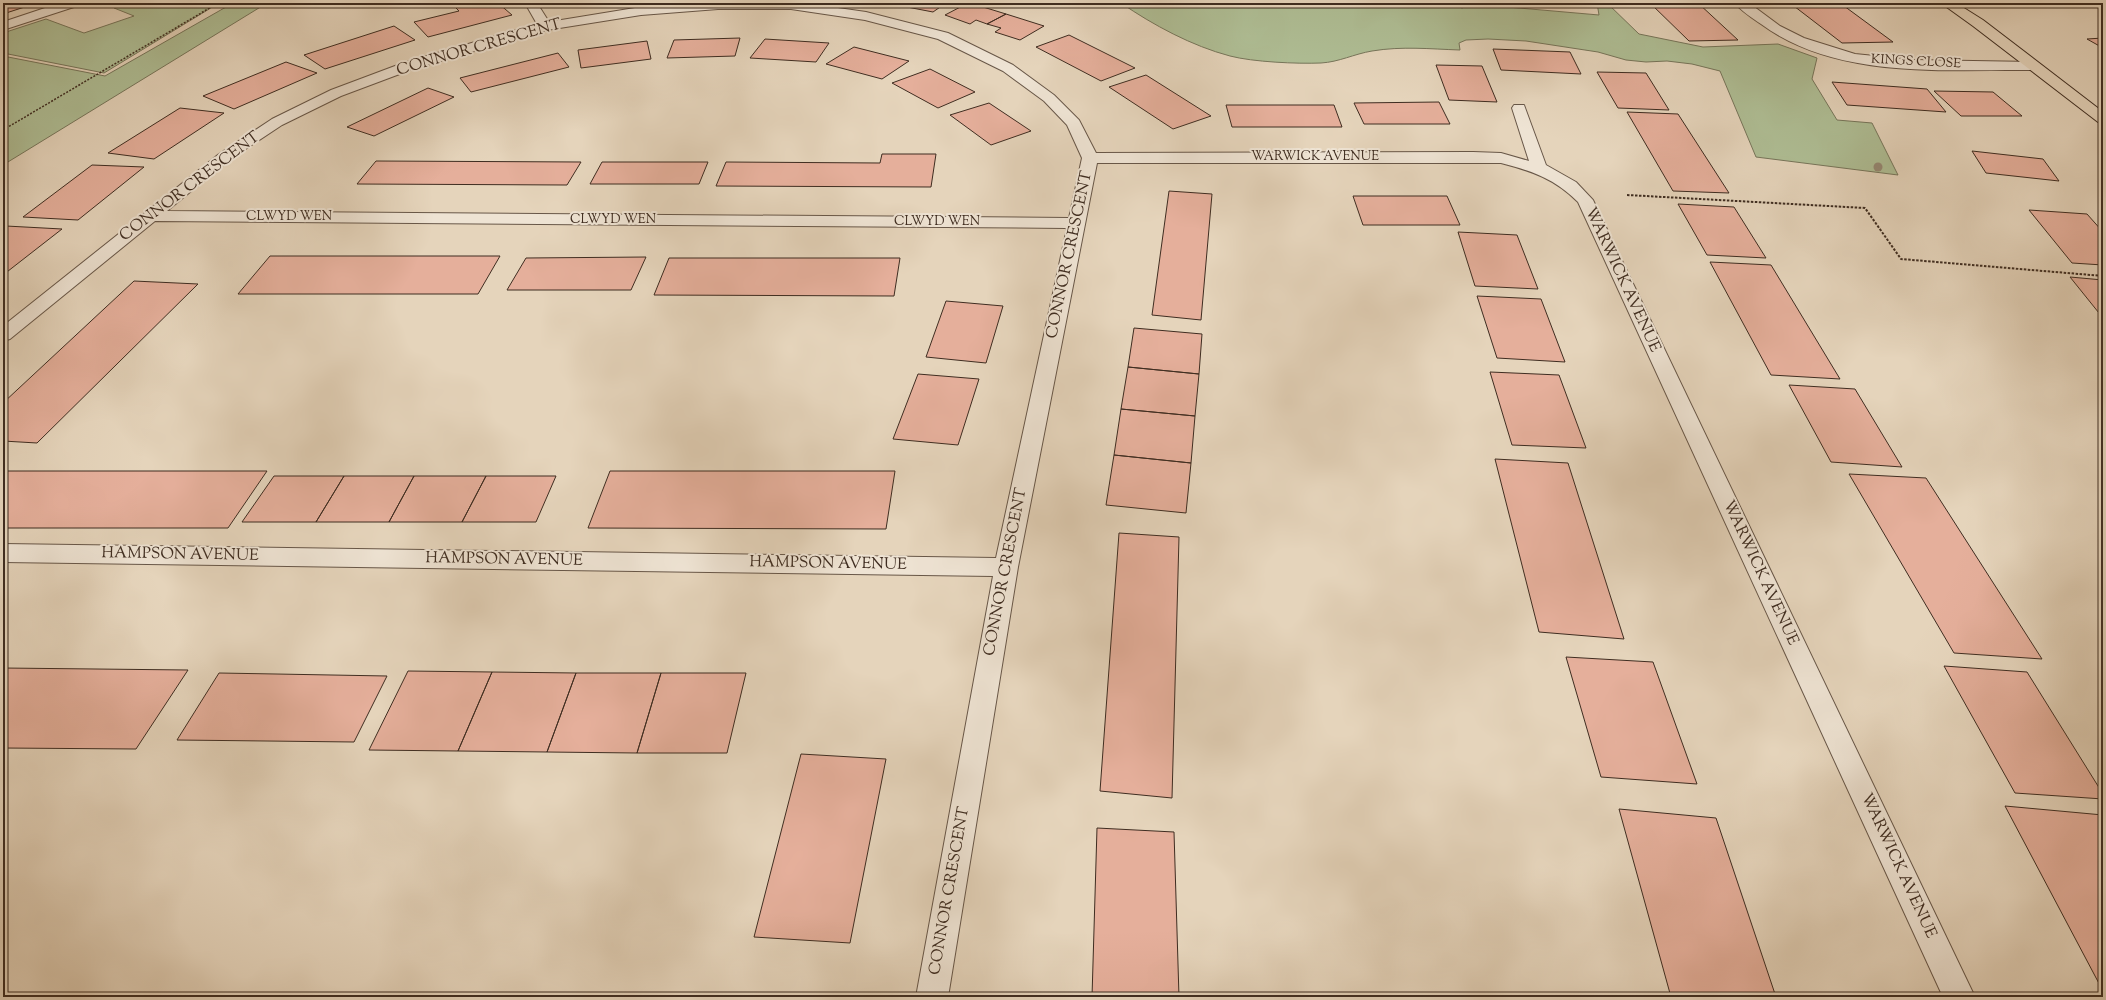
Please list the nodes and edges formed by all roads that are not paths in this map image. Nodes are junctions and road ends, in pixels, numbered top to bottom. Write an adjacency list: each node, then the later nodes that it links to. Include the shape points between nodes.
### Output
1 (73, 3): 5 (street)
2 (531, 3): 6 (street)
3 (1741, 3): 7 (street, KINGS CLOSE, via 1773,28 1799,41 1853,56 1904,63)
4 (1947, 3): 7 (main road, via 1978,23)
5 (3, 26)
6 (545, 26): 10 (street, CONNOR CRESCENT, via 641,11 718,5 791,5 866,16 943,36 1008,68 1049,98 1074,123); 12 (street, CONNOR CRESCENT, via 408,66 336,93 277,122 224,157)
7 (2033, 66): 9 (main road)
8 (1519, 108): 11 (street)
9 (2103, 120)
10 (1090, 158): 11 (street, WARWICK AVENUE, via 1472,156 1501,158); 13 (street, CONNOR CRESCENT)
11 (1539, 168): 18 (street, WARWICK AVENUE, via 1570,185 1585,200)
12 (150, 216): 13 (street, CLWYD WEN); 14 (street, CONNOR CRESCENT)
13 (1076, 223): 16 (street, CONNOR CRESCENT)
14 (3, 336)
15 (3, 553): 16 (street, HAMPSON AVENUE)
16 (1006, 567): 17 (street, CONNOR CRESCENT)
17 (932, 997)
18 (1959, 997)

